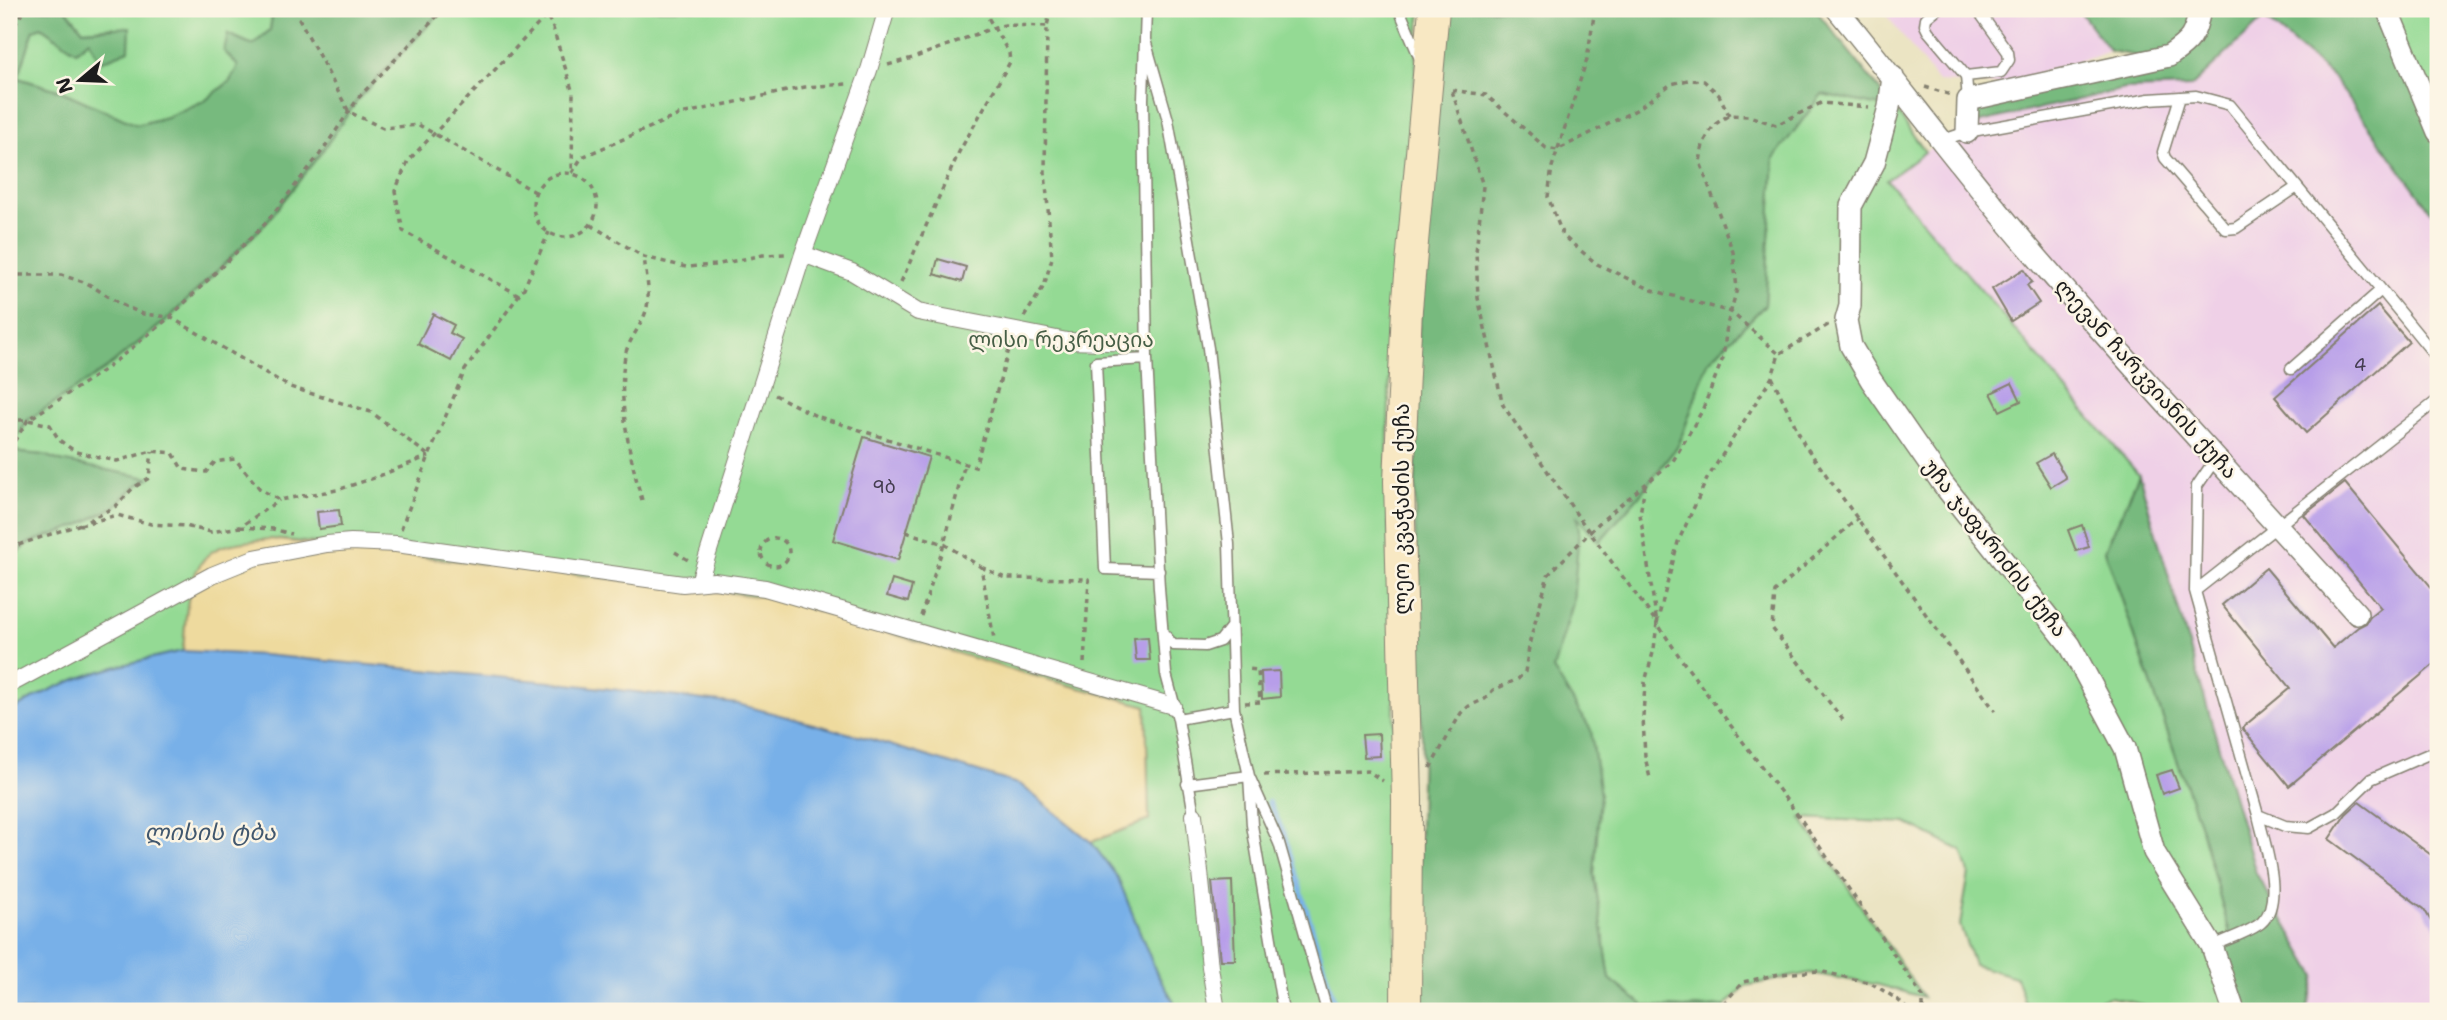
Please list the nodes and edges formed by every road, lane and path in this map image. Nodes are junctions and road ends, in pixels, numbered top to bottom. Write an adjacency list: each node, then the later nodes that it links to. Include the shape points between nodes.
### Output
1 (25, 9): 21 (path)
2 (294, 9): 30 (path)
3 (444, 9): 30 (path)
4 (543, 9): 18 (path)
5 (556, 9): 18 (path)
6 (887, 9): 23 (street)
7 (983, 9): 20 (path)
8 (1051, 9): 19 (path)
9 (1146, 9): 22 (lane)
10 (1399, 9): 26 (lane)
11 (1434, 9): 26 (main road, ლეო კვაჭაძის ქუჩა)
12 (1595, 9): 36 (path, via 1587,59)
13 (1837, 9): 25 (street, ლევან ჩარკვიანის ქუჩა)
14 (1937, 9): 24 (lane, via 1926,18 1928,32)
15 (1977, 9): 24 (lane, via 2009,60 2001,72)
16 (2200, 9): 28 (street, via 2189,42 2169,57)
17 (2387, 9): 34 (street)
18 (548, 15): 32 (path); 37 (path, via 573,93)
19 (1047, 26): 20 (path); 51 (path, via 1045,172 1052,258 1044,286)
20 (995, 27): 23 (path); 47 (path, via 1010,62 959,152)
21 (9, 33)
22 (1145, 40): 52 (lane); 88 (lane, via 1168,120 1208,348 1229,544)
23 (866, 76): 37 (path, via 681,114 582,157); 42 (street)
24 (1966, 76): 28 (lane)
25 (1893, 77): 28 (path); 29 (street, უჩა ჯაფარიძის ქუჩა); 35 (street, ლევან ჩარკვიანის ქუჩა)
26 (1439, 83): 36 (path, via 1486,95 1546,148); 74 (path, via 1483,186 1476,252 1478,298 1503,405); 105 (main road, ლეო კვაჭაძის ქუჩა, via 1407,309 1400,440)
27 (2180, 97): 33 (lane); 38 (lane, via 2196,96 2230,105); 38 (lane, via 2165,158 2226,229 2236,229)
28 (1968, 100): 33 (street)
29 (1889, 107): 31 (path, via 1821,103 1776,125); 50 (street, უჩა ჯაფარიძის ქუჩა, via 1874,163 1851,206)
30 (349, 112): 32 (path, via 383,128 419,125); 49 (path, via 265,224)
31 (1729, 115): 36 (path, via 1719,95 1704,81 1688,80 1671,84 1636,110); 48 (path, via 1714,125 1703,144 1700,162 1733,252 1737,289)
32 (434, 132): 39 (path); 46 (path, via 408,161 395,191 403,231)
33 (1967, 132): 35 (lane)
34 (2438, 132)
35 (1940, 141): 64 (street, ლევან ჩარკვიანის ქუჩა)
36 (1557, 150): 48 (path, via 1548,197 1563,236 1597,264 1652,290)
37 (572, 173): 39 (path, via 550,176); 40 (path, via 584,178 597,197)
38 (2297, 187): 45 (lane)
39 (535, 192): 41 (path, via 535,216)
40 (591, 225): 41 (path, via 570,237); 43 (path)
41 (549, 232): 46 (path)
42 (803, 254): 43 (path, via 686,267); 47 (street, via 852,272); 57 (street)
43 (644, 257): 68 (path, via 647,303 625,354 623,407)
44 (9, 275): 49 (path, via 61,275 86,283 143,314)
45 (2381, 290): 54 (lane); 55 (lane)
46 (520, 295): 63 (path, via 465,370)
47 (894, 299): 51 (street, via 918,312)
48 (1731, 312): 53 (path); 66 (path, via 1723,358 1702,411 1673,461)
49 (170, 317): 60 (path, via 107,368); 63 (path, via 290,387 371,412)
50 (1846, 320): 53 (path, via 1830,324); 108 (street, უჩა ჯაფარიძის ქუჩა, via 1851,346 1942,484 2070,645 2125,748 2154,852)
51 (1014, 331): 52 (street); 65 (path, via 975,467)
52 (1147, 351): 81 (lane, via 1096,362); 82 (lane)
53 (1779, 355): 56 (path)
54 (2438, 359)
55 (2291, 369)
56 (1772, 377): 69 (path, via 1804,444); 87 (path, via 1707,479 1678,542)
57 (761, 388): 65 (path, via 816,416); 84 (street)
58 (2438, 400): 71 (lane)
59 (9, 420): 60 (path)
60 (28, 420): 61 (path); 62 (path, via 50,425 76,452 117,461)
61 (9, 449)
62 (152, 451): 67 (path, via 173,453 182,469 206,472 215,462 235,459 260,489); 70 (path, via 149,478 116,506)
63 (429, 456): 67 (path, via 337,490); 77 (path)
64 (2216, 458): 71 (street, ლევან ჩარკვიანის ქუჩა); 85 (lane, via 2197,486)
65 (965, 463): 78 (path)
66 (1646, 483): 74 (path); 87 (path, via 1640,514)
67 (279, 500): 72 (path)
68 (642, 500)
69 (1858, 519): 97 (path); 99 (path, via 1775,592 1772,628)
70 (80, 524): 72 (path, via 117,515 211,531); 79 (path)
71 (2279, 526): 85 (lane); 86 (street, ლევან ჩარკვიანის ქუჩა)
72 (240, 527): 76 (path, via 273,529)
73 (906, 532): 78 (path)
74 (1591, 533): 87 (path); 105 (path, via 1548,575 1525,671 1461,713 1437,759)
75 (772, 539): 75 (path, via 764,544 762,556 771,566 780,565 789,550 780,540)
76 (327, 544): 77 (street); 94 (street, via 254,558 212,575)
77 (396, 544): 84 (street, via 683,584)
78 (944, 544): 80 (path); 89 (path)
79 (9, 548)
80 (981, 567): 83 (path, via 1005,578); 91 (path)
81 (1105, 569): 82 (lane); 83 (path)
82 (1159, 571): 90 (lane)
83 (1089, 579): 93 (path)
84 (699, 582): 89 (street, via 765,588)
85 (2194, 591): 107 (lane)
86 (2357, 614)
87 (1657, 623): 103 (path, via 1645,682 1645,757); 115 (path, via 1800,818 1923,997)
88 (1231, 627): 90 (lane, via 1220,641 1205,646 1173,645); 96 (lane)
89 (916, 631): 91 (street)
90 (1165, 635): 98 (lane, via 1166,674)
91 (997, 654): 93 (street)
92 (1246, 669): 95 (path, via 1258,670 1261,702)
93 (1083, 680): 98 (street)
94 (9, 685)
95 (1246, 703)
96 (1234, 709): 98 (lane); 102 (lane)
97 (1995, 711)
98 (1175, 712): 104 (lane)
99 (1843, 720)
100 (2438, 755): 107 (lane, via 2431,753 2371,779 2336,813 2309,828 2285,826)
101 (1264, 775): 105 (path, via 1368,771)
102 (1249, 776): 104 (lane); 110 (lane, via 1252,825); 111 (lane, via 1279,843)
103 (1650, 778)
104 (1187, 784): 106 (lane)
105 (1407, 800): 112 (main road, ლეო კვაჭაძის ქუჩა)
106 (1194, 815): 109 (street)
107 (2258, 815): 108 (lane, via 2273,886 2271,909 2261,924)
108 (2212, 946): 116 (street, უჩა ჯაფარიძის ქუჩა)
109 (1217, 1011)
110 (1283, 1011)
111 (1328, 1011)
112 (1406, 1011)
113 (1705, 1011): 114 (path, via 1723,1004 1743,982 1819,971 1871,983)
114 (1909, 1011)
115 (1923, 1011)
116 (2234, 1011)

